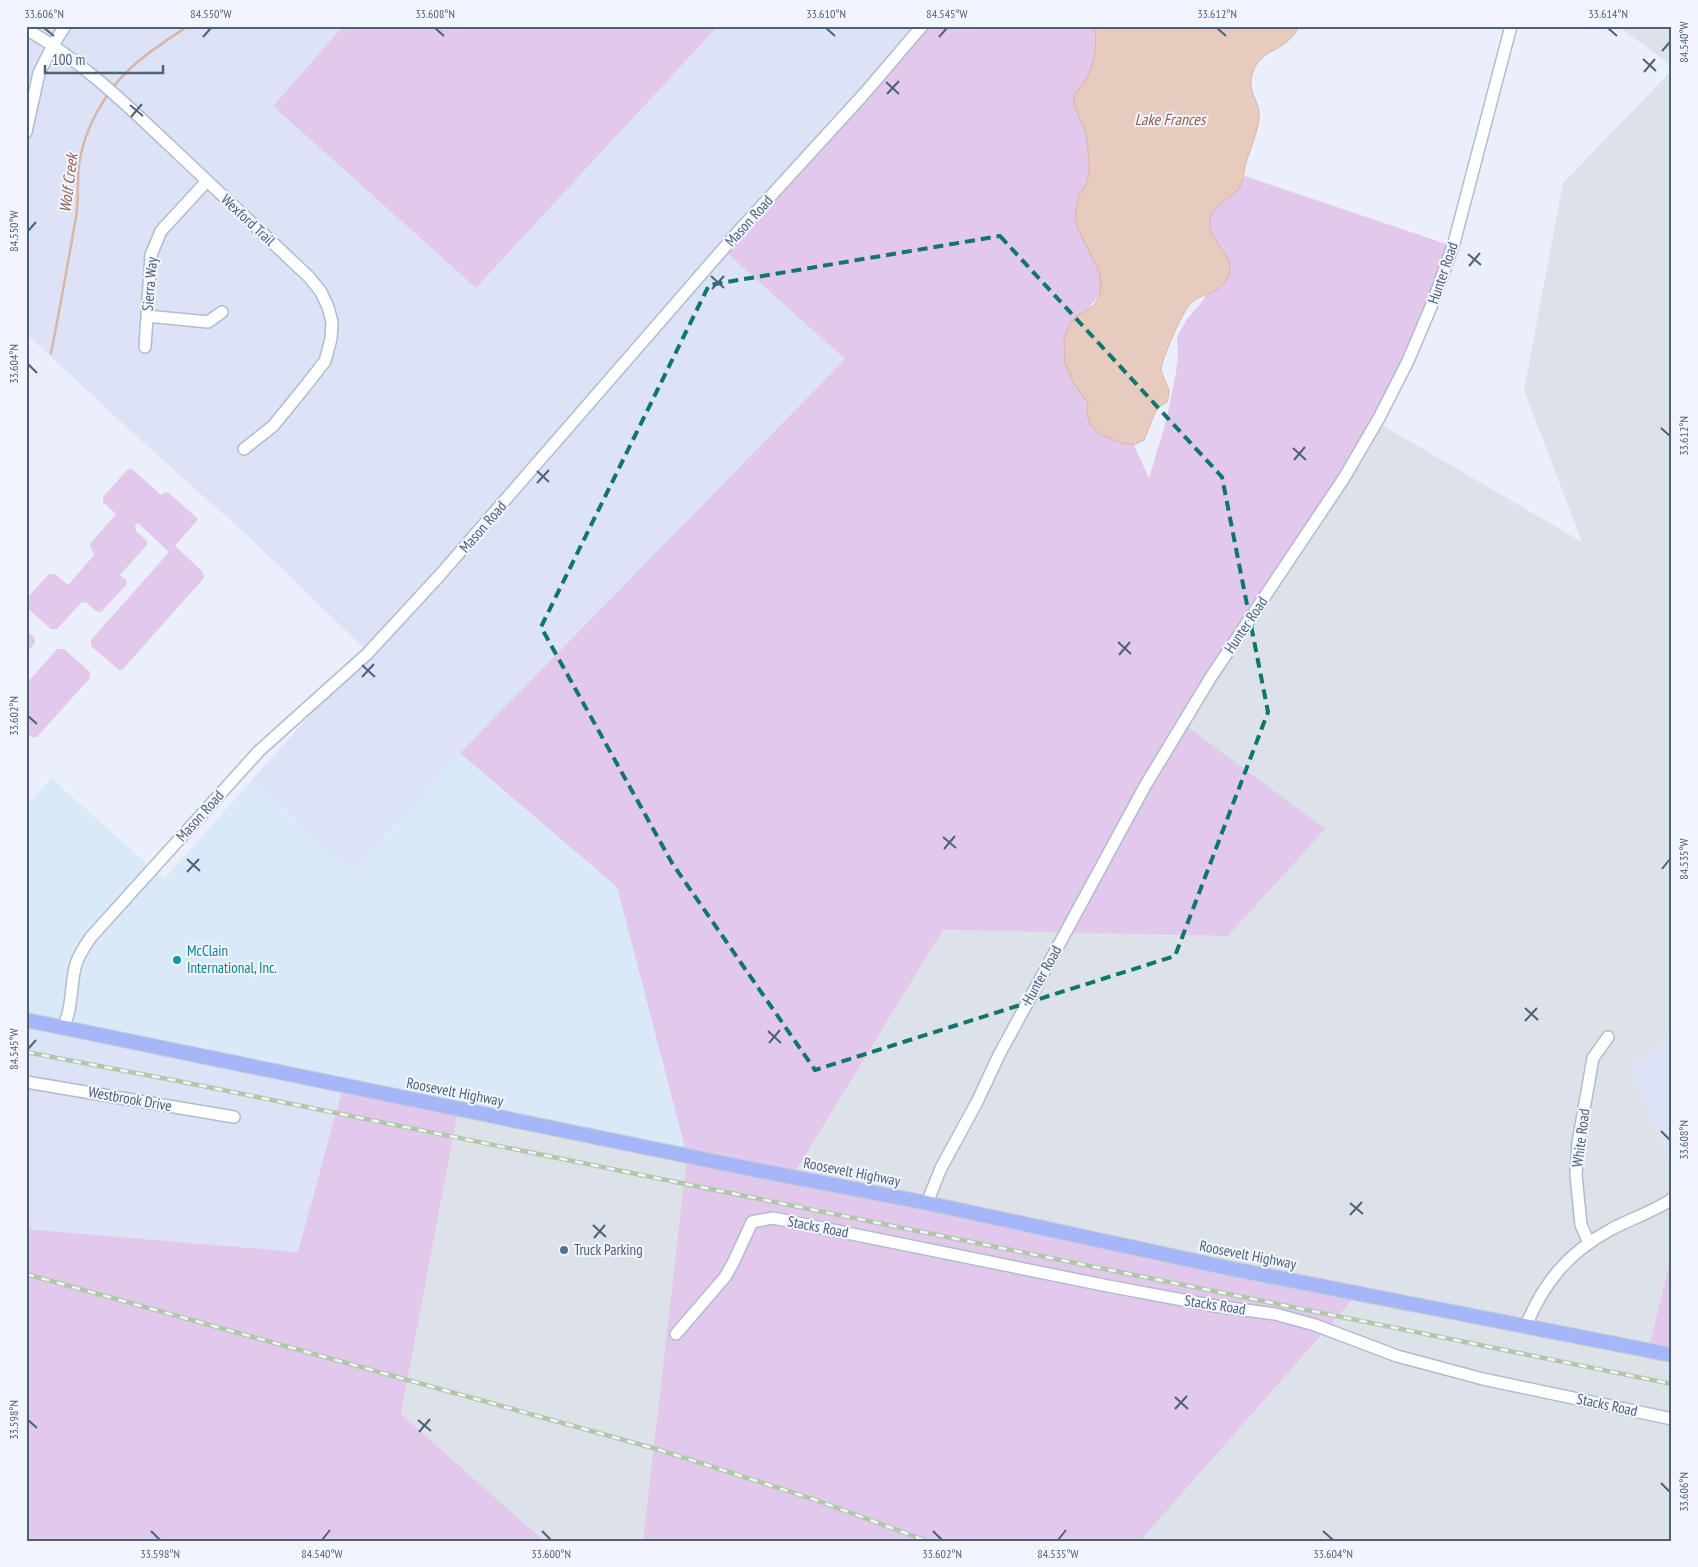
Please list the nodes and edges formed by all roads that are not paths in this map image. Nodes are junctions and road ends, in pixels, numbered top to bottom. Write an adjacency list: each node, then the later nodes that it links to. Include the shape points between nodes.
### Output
1 (65, 26): 5 (street)
2 (922, 26): 13 (street, Mason Road, via 368,654 259,750 91,937 75,966 68,1019)
3 (1511, 26): 18 (street, Hunter Road, via 1454,243 1408,361 1344,478 1211,677 1145,786 999,1055)
4 (26, 29): 5 (street, Wexford Trail)
5 (52, 45): 6 (street, via 39,73); 7 (street, Wexford Trail, via 132,110)
6 (26, 132)
7 (207, 181): 9 (street, Sierra Way, via 173,216 156,240 151,255); 11 (street, Wexford Trail, via 309,277 321,292 332,322 325,361 273,426)
8 (222, 312): 9 (street, via 208,322)
9 (147, 316): 10 (street, Sierra Way)
10 (145, 347)
11 (244, 449)
12 (26, 1020): 13 (main road, Roosevelt Highway)
13 (62, 1028): 18 (main road, Roosevelt Highway)
14 (1608, 1037): 19 (street, White Road, via 1593,1058 1578,1143 1576,1175 1581,1225)
15 (26, 1082): 16 (street, Westbrook Drive)
16 (234, 1117)
17 (1672, 1199): 19 (street)
18 (927, 1203): 20 (main road, Roosevelt Highway, via 1228,1268)
19 (1589, 1243): 20 (street, via 1548,1282)
20 (1526, 1326): 22 (main road, Roosevelt Highway)
21 (676, 1334): 23 (street, Stacks Road, via 734,1264 752,1222 773,1218 1128,1290 1275,1314 1315,1325 1397,1356 1483,1379)
22 (1672, 1355)
23 (1672, 1420)

